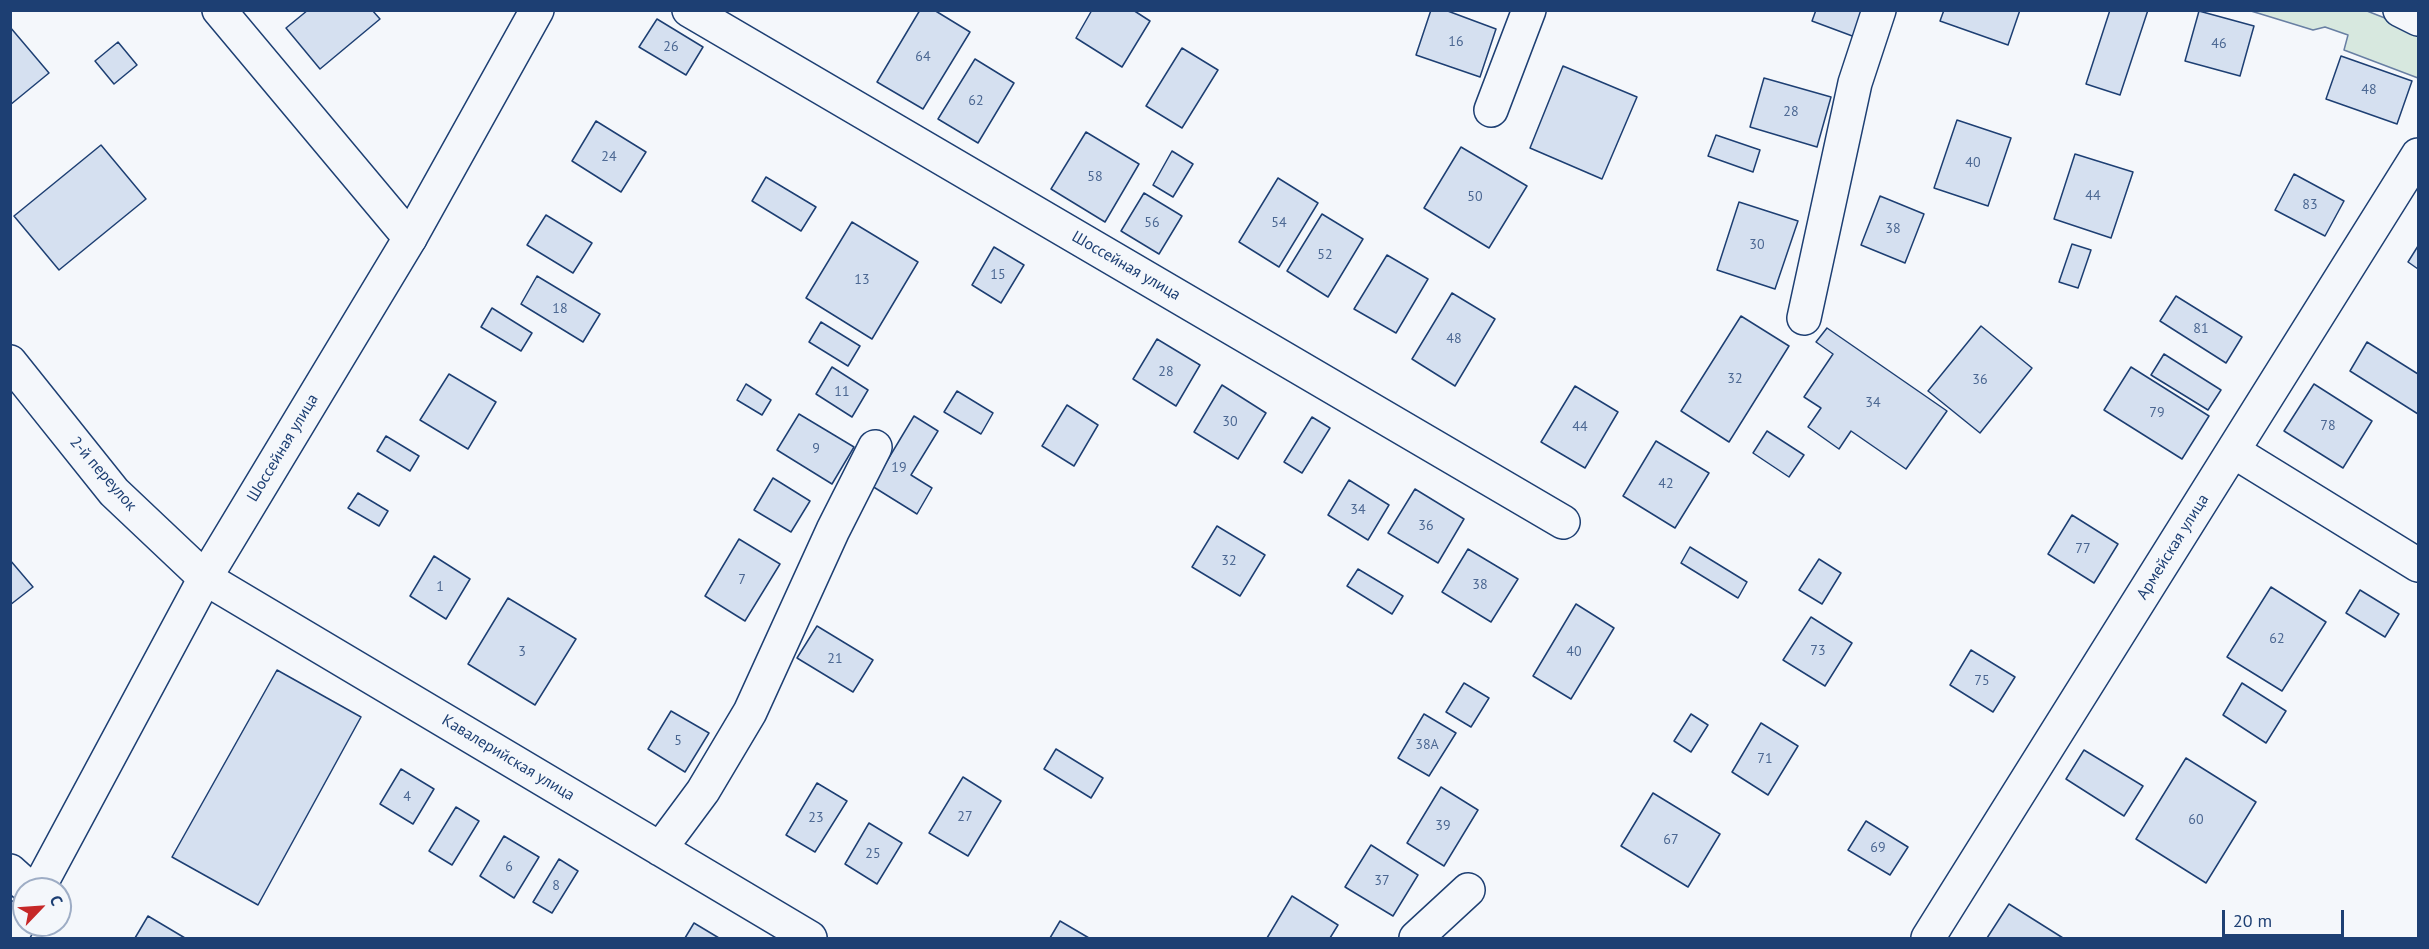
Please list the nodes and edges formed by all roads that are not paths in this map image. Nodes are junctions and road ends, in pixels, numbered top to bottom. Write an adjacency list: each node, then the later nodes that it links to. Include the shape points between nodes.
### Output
1 (219, 10): 10 (street)
2 (537, 10): 10 (street, Шоссейная улица)
3 (689, 10): 15 (street, Шоссейная улица)
4 (1529, 10): 8 (street)
5 (1880, 10): 11 (street, via 1855,83)
6 (2400, 10): 7 (street)
7 (2418, 19)
8 (1491, 110)
9 (2418, 155): 14 (street, Армейская улица)
10 (410, 238): 17 (street, Шоссейная улица)
11 (1804, 318)
12 (10, 362): 17 (street, 2-й переулок, via 114,492)
13 (875, 447): 18 (street, via 750,712 704,791)
14 (2233, 451): 16 (street); 23 (street, Армейская улица)
15 (1563, 522)
16 (2418, 565)
17 (205, 578): 18 (street, Кавалерийская улица); 19 (street, Шоссейная улица)
18 (660, 849): 21 (street, Кавалерийская улица)
19 (44, 877)
20 (1468, 890): 22 (street)
21 (810, 939)
22 (1416, 939)
23 (1928, 939)

